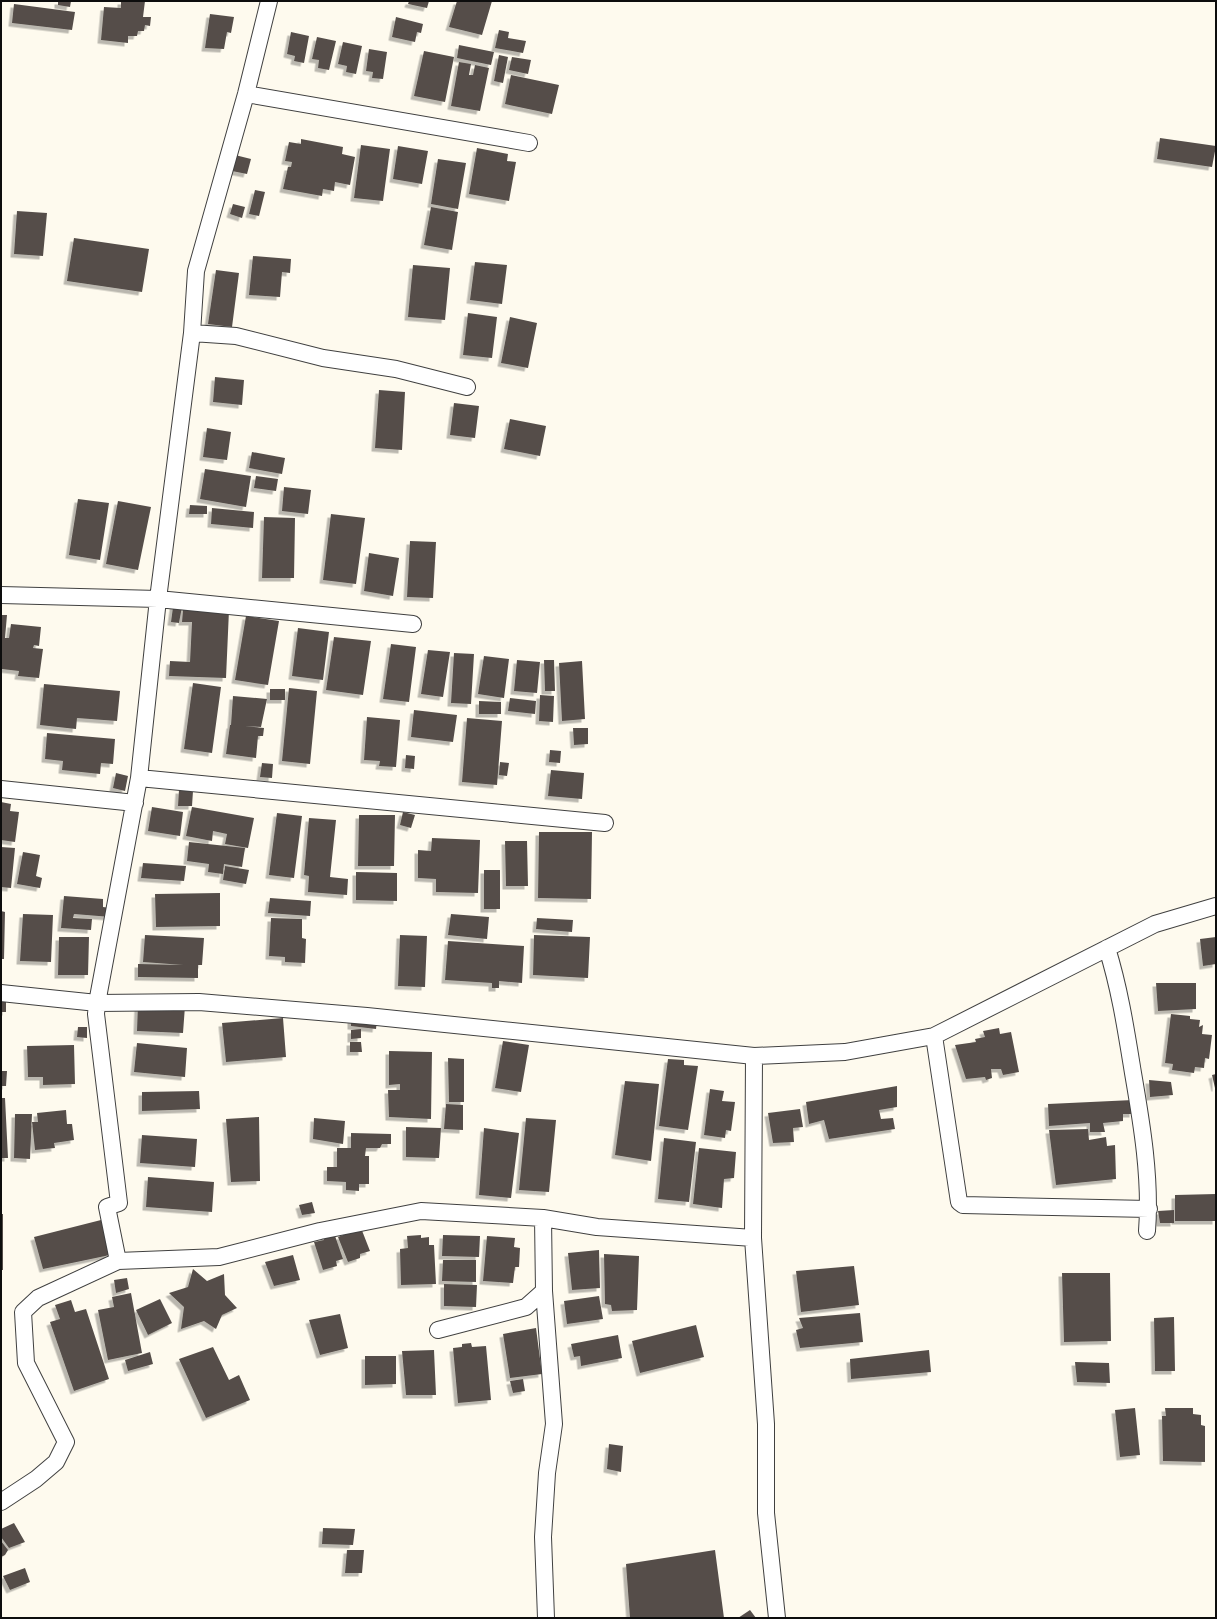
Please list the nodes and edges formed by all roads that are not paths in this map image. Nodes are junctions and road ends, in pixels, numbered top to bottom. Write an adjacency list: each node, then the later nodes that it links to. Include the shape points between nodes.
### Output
1 (269, 1): 2 (street)
2 (246, 94): 3 (street); 4 (street, via 196,271)
3 (529, 143)
4 (192, 333): 5 (street); 7 (street)
5 (464, 386)
6 (1, 595): 7 (street)
7 (158, 599): 8 (street); 9 (street)
8 (413, 624)
9 (139, 778): 11 (street); 12 (street)
10 (1, 789): 11 (street)
11 (134, 803): 16 (street)
12 (604, 823)
13 (1216, 906): 14 (street, via 1156,924)
14 (1107, 948): 17 (street); 19 (street, via 1119,986 1141,1121)
15 (1, 993): 16 (street)
16 (97, 1003): 18 (street, via 214,1004 367,1016); 23 (street, via 96,1014 119,1203 107,1207)
17 (934, 1036): 18 (street, via 845,1052); 19 (street, via 959,1202 963,1205)
18 (754, 1056): 22 (street)
19 (1149, 1209): 21 (street)
20 (542, 1218): 22 (street, via 597,1227); 23 (street, via 421,1211 320,1232 220,1257); 24 (street)
21 (1147, 1231)
22 (753, 1238): 28 (street, via 766,1424 766,1513)
23 (118, 1262): 26 (street, via 38,1298 23,1312 26,1363 66,1442 56,1462)
24 (544, 1291): 25 (street, via 526,1307); 27 (street, via 554,1424 547,1473 543,1537)
25 (438, 1330)
26 (1, 1502)
27 (546, 1618)
28 (777, 1618)

